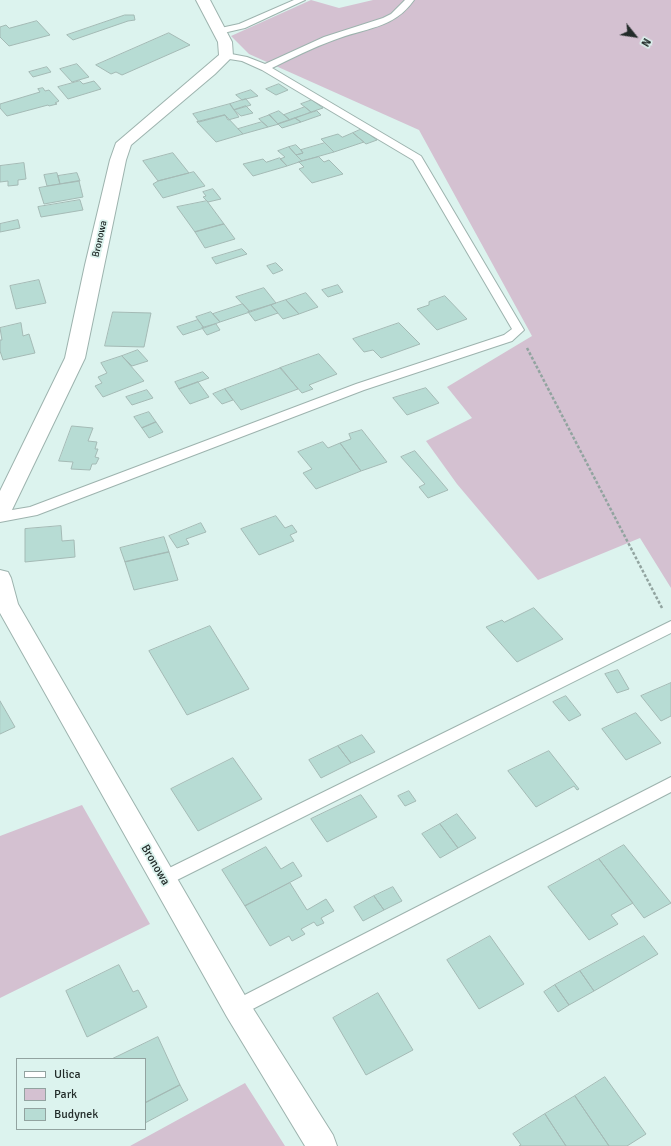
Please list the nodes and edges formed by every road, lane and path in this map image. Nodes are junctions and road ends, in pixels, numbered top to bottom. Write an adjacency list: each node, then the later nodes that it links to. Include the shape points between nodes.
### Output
1 (203, 0): 4 (street)
2 (301, 0): 4 (lane, via 242,26)
3 (410, 0): 6 (lane, via 386,22 338,34)
4 (219, 31): 5 (street, via 225,42)
5 (226, 56): 6 (lane, via 244,59); 8 (street, Bronowa, via 124,144 118,160 75,358)
6 (265, 68): 7 (lane, via 417,158)
7 (518, 330): 9 (lane, via 508,338 360,387 32,512); 11 (path)
8 (0, 512)
9 (0, 517)
10 (0, 578): 14 (street, Bronowa, via 7,605)
11 (664, 611)
12 (671, 627): 14 (lane)
13 (671, 784): 15 (lane)
14 (163, 879): 15 (street, Bronowa)
15 (237, 1008): 16 (street, Bronowa)
16 (322, 1146)

